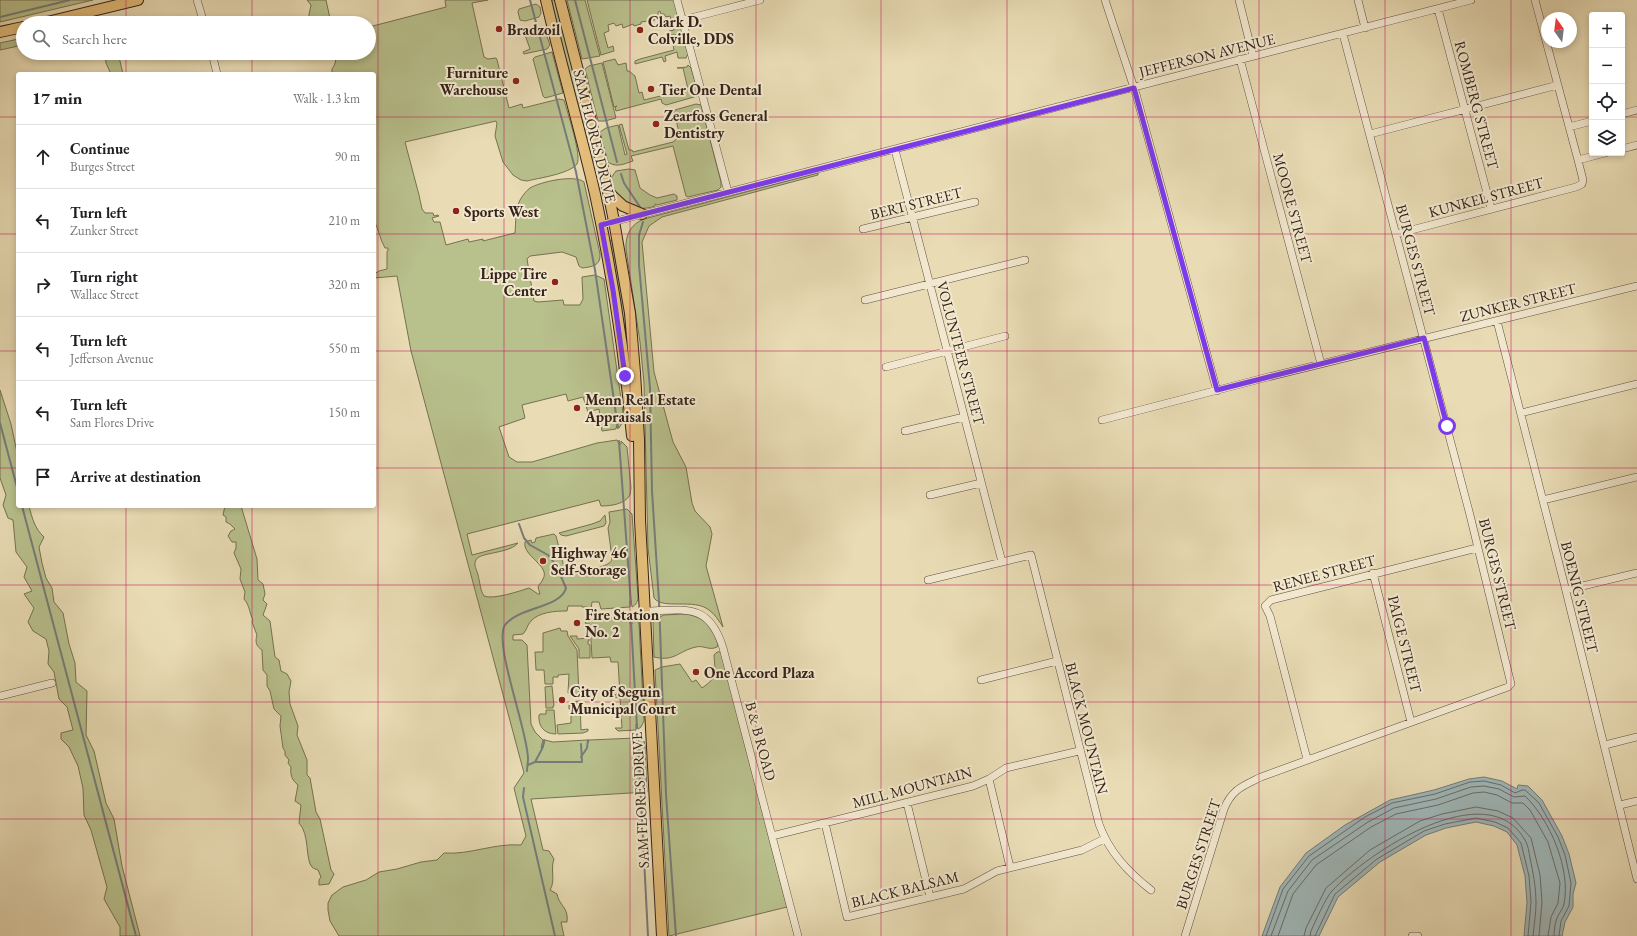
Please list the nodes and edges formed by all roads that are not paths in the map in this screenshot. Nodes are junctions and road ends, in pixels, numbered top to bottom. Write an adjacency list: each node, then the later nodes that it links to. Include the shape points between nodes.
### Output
1 (138, 0): 14 (main road)
2 (198, 0): 15 (street)
3 (546, 0): 45 (main road, SAM FLORES DRIVE)
4 (560, 0): 38 (main road, SAM FLORES DRIVE)
5 (678, 0): 16 (street)
6 (760, 0): 16 (street)
7 (1105, 0): 26 (street)
8 (1239, 0): 21 (street)
9 (1358, 0): 17 (street)
10 (1471, 0): 12 (street, JEFFERSON AVENUE)
11 (1535, 0): 25 (street)
12 (1453, 2): 13 (street, JEFFERSON AVENUE)
13 (1438, 9): 17 (street, JEFFERSON AVENUE); 27 (street, ROMBERG STREET)
14 (72, 16)
15 (202, 16)
16 (683, 20): 39 (street)
17 (1365, 28): 20 (street, JEFFERSON AVENUE)
18 (16, 29): 19 (main road)
19 (0, 32)
20 (1343, 34): 21 (street, JEFFERSON AVENUE); 32 (street, BURGES STREET)
21 (1253, 56): 22 (street, JEFFERSON AVENUE)
22 (1240, 59): 26 (street, JEFFERSON AVENUE); 56 (street, MOORE STREET)
23 (214, 60): 24 (street)
24 (217, 72)
25 (1558, 85): 27 (street); 31 (street)
26 (1134, 88): 35 (street, JEFFERSON AVENUE); 59 (street)
27 (1465, 110): 32 (street); 41 (street, ROMBERG STREET)
28 (1637, 110): 29 (street)
29 (1625, 113)
30 (1589, 122): 31 (street)
31 (1569, 127): 37 (street)
32 (1370, 134): 47 (street, BURGES STREET)
33 (1637, 145): 34 (street)
34 (1625, 148)
35 (895, 150): 39 (street, JEFFERSON AVENUE); 43 (street, VOLUNTEER STREET)
36 (1593, 156): 37 (street)
37 (1578, 160): 41 (street, KUNKEL STREET, via 1582,184)
38 (608, 192): 42 (main road, via 623,206); 44 (main road, SAM FLORES DRIVE)
39 (728, 192): 42 (street, JEFFERSON AVENUE)
40 (975, 202): 43 (street, BERT STREET)
41 (1491, 208): 47 (street, KUNKEL STREET)
42 (642, 214): 44 (street, JEFFERSON AVENUE)
43 (913, 218): 46 (street, BERT STREET); 49 (street, VOLUNTEER STREET)
44 (614, 222): 45 (street, JEFFERSON AVENUE); 66 (main road, SAM FLORES DRIVE, via 634,352 640,450)
45 (601, 225): 66 (main road, SAM FLORES DRIVE, via 613,290)
46 (863, 229)
47 (1396, 234): 54 (street, BURGES STREET)
48 (1025, 260): 49 (street)
49 (930, 284): 51 (street); 55 (street, VOLUNTEER STREET)
50 (1637, 286): 52 (street, ZUNKER STREET)
51 (866, 300)
52 (1497, 321): 54 (street, ZUNKER STREET); 60 (street, BOENIG STREET)
53 (1005, 336): 55 (street)
54 (1424, 338): 56 (street, ZUNKER STREET); 69 (street, BURGES STREET)
55 (947, 352): 57 (street); 61 (street, VOLUNTEER STREET)
56 (1321, 364): 59 (street, ZUNKER STREET)
57 (886, 367)
58 (1637, 384): 60 (street)
59 (1217, 390): 62 (street, ZUNKER STREET)
60 (1521, 413): 68 (street, BOENIG STREET)
61 (964, 417): 63 (street); 65 (street, VOLUNTEER STREET)
62 (1102, 420)
63 (905, 432)
64 (1637, 477): 68 (street)
65 (981, 483): 67 (street); 70 (street, VOLUNTEER STREET)
66 (639, 494): 75 (main road, SAM FLORES DRIVE)
67 (930, 495)
68 (1542, 500): 74 (street, BOENIG STREET)
69 (1477, 548): 72 (street, RENEE STREET); 80 (street, BURGES STREET, via 1511,684)
70 (1002, 562): 73 (street); 76 (street, BLACK MOUNTAIN, via 1031,555)
71 (1637, 572): 74 (street)
72 (1373, 574): 80 (street, PAIGE STREET); 84 (street, RENEE STREET, via 1271,600 1265,606 1270,616)
73 (928, 580)
74 (1566, 590): 82 (street, BOENIG STREET)
75 (645, 611): 90 (street, B & B ROAD, via 695,612 708,618 717,631); 96 (main road, SAM FLORES DRIVE)
76 (1057, 661): 77 (street); 83 (street, BLACK MOUNTAIN)
77 (981, 680)
78 (52, 683): 79 (street)
79 (0, 696)
80 (1411, 722): 84 (street, BURGES STREET)
81 (1637, 737): 82 (street)
82 (1605, 745): 88 (street, BOENIG STREET)
83 (1079, 751): 85 (street, MILL MOUNTAIN, via 1006,768); 91 (street, BLACK MOUNTAIN)
84 (1307, 759): 98 (street, BURGES STREET, via 1261,777 1232,794 1224,809)
85 (989, 779): 87 (street, MILL MOUNTAIN, via 973,786); 92 (street)
86 (1637, 801): 88 (street)
87 (907, 803): 89 (street, MILL MOUNTAIN); 95 (street)
88 (1620, 805): 93 (street, BOENIG STREET)
89 (825, 823): 90 (street, MILL MOUNTAIN); 95 (street, BLACK BALSAM, via 847,917)
90 (772, 836): 97 (street, B & B ROAD)
91 (1104, 839): 92 (street, BLACK BALSAM, via 1082,850); 94 (street, BLACK MOUNTAIN, via 1132,876)
92 (1010, 866): 95 (street, BLACK BALSAM, via 964,889)
93 (1637, 879)
94 (1150, 890)
95 (930, 897)
96 (662, 936)
97 (798, 936)
98 (1185, 936)
99 (1412, 936): 100 (street)
100 (1418, 936)

